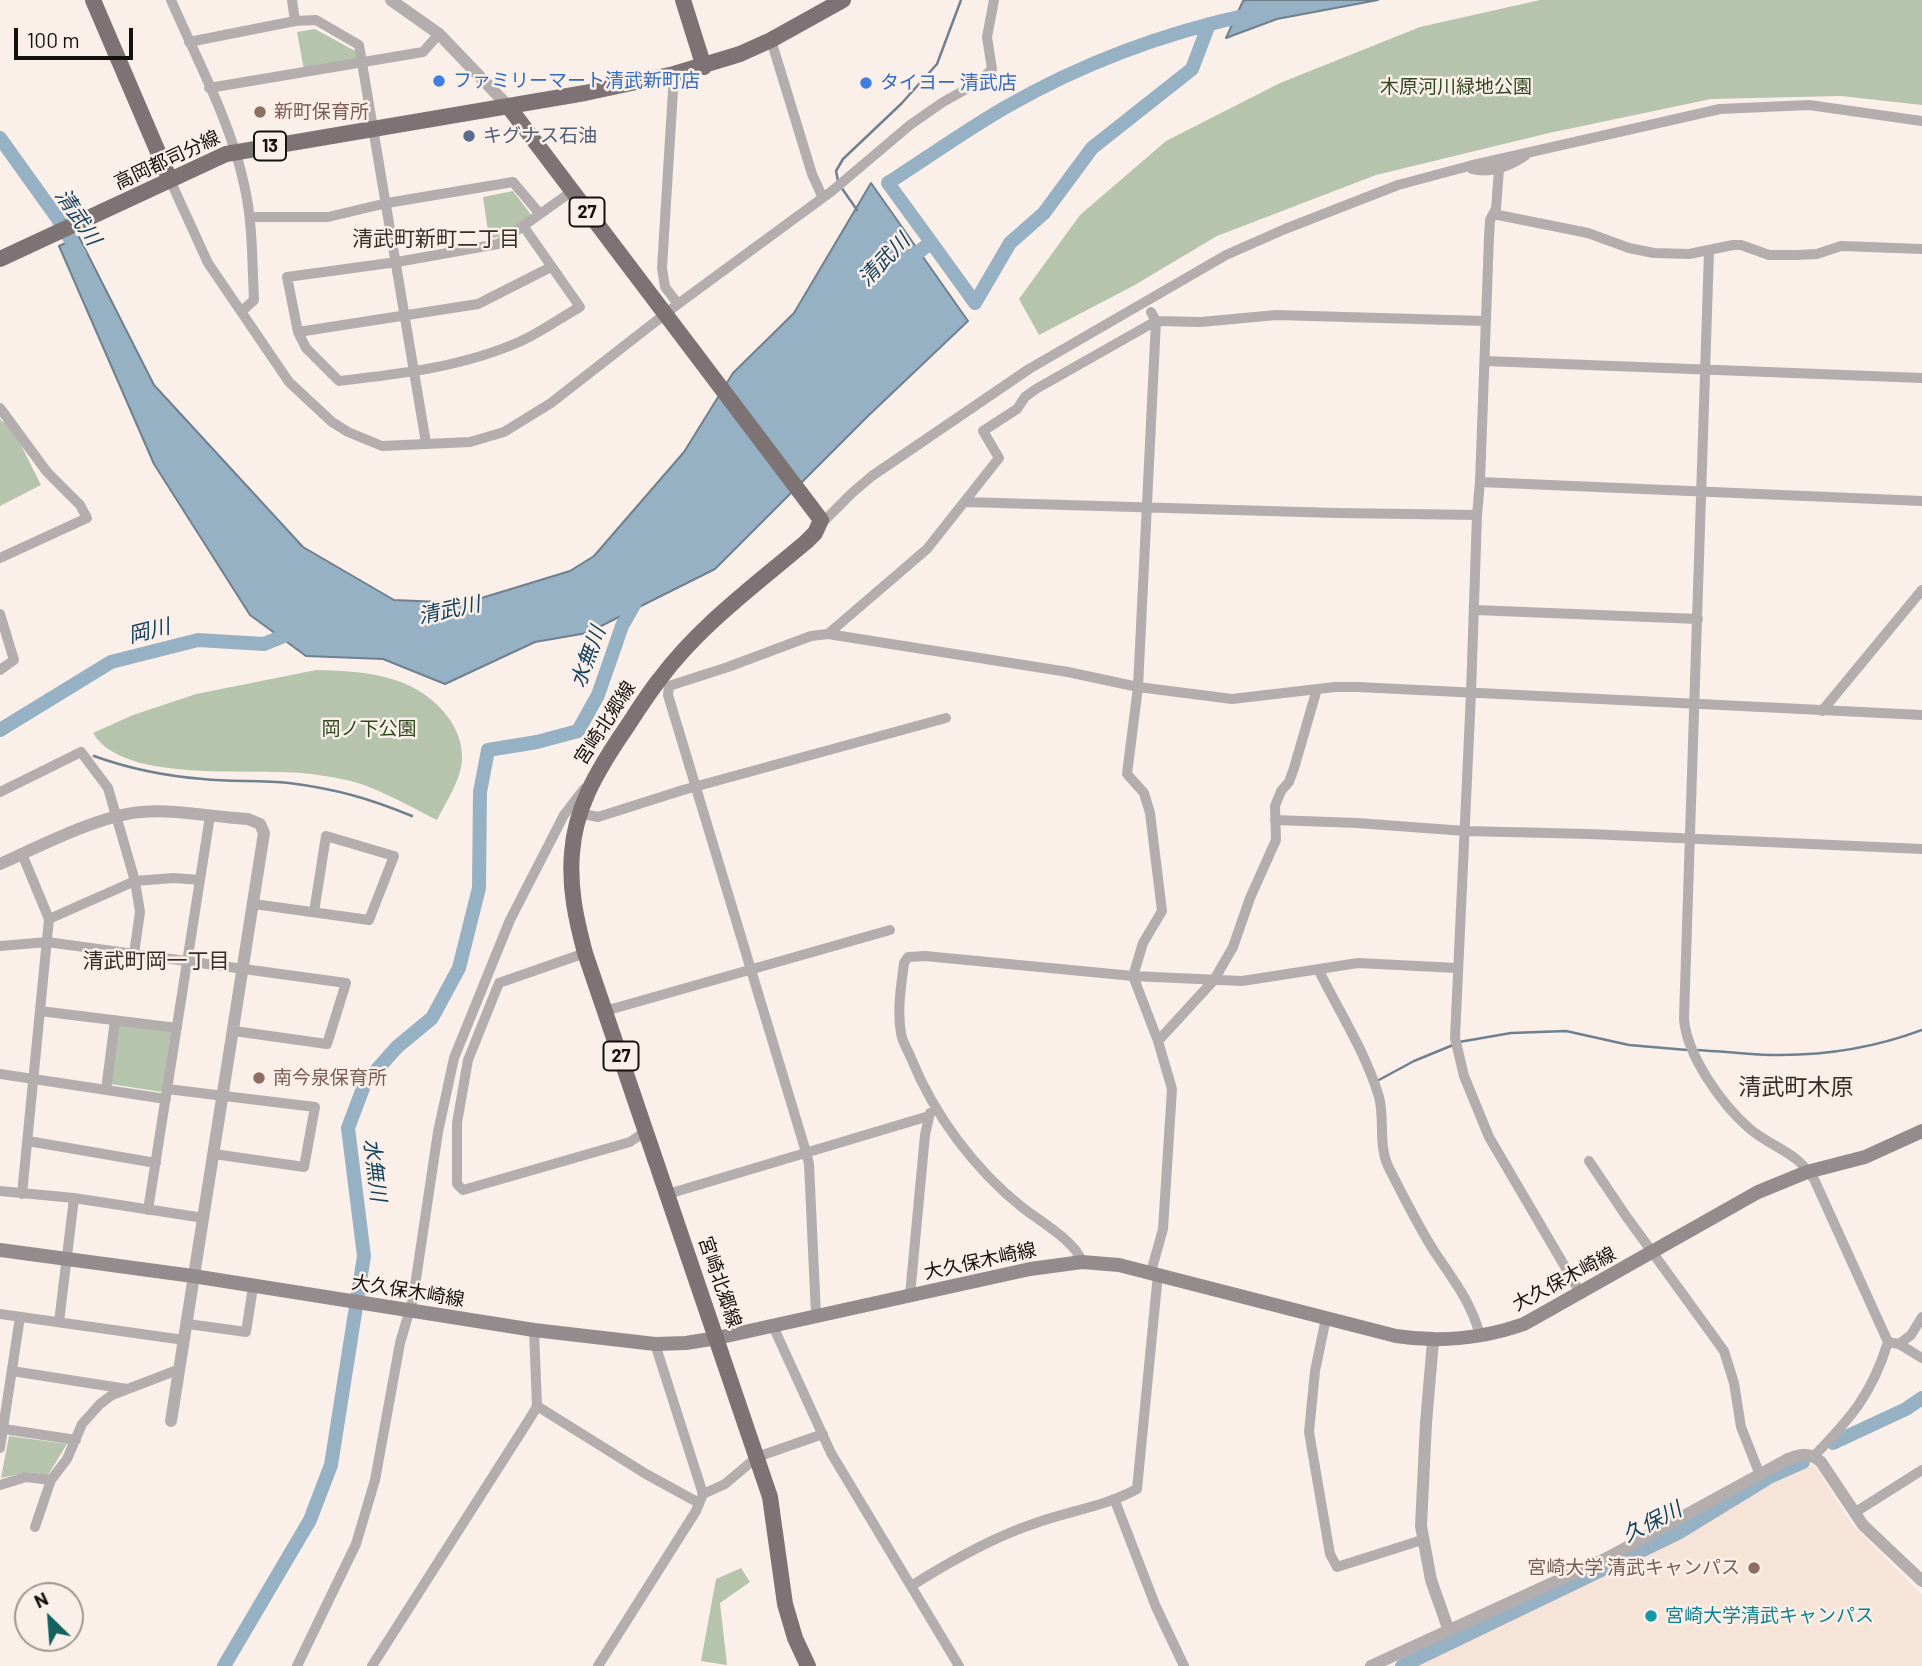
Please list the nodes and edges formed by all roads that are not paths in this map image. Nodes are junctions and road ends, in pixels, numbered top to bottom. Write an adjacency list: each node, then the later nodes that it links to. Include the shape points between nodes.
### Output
1 (93, 0): 23 (main road)
2 (171, 0): 11 (street)
3 (292, 0): 8 (street)
4 (391, 0): 9 (street)
5 (683, 0): 13 (main road)
6 (843, 0): 10 (main road, 高岡都司分線 / 13)
7 (994, 0): 25 (street, via 986,37 992,69 910,125)
8 (295, 21): 11 (street); 12 (street, via 316,20 359,45)
9 (439, 34): 12 (street, via 423,52); 16 (street)
10 (771, 40): 13 (main road, 高岡都司分線 / 13); 25 (street)
11 (189, 42): 15 (street)
12 (363, 64): 15 (street); 18 (street)
13 (704, 67): 14 (main road, 高岡都司分線 / 13)
14 (674, 74): 16 (main road, 高岡都司分線 / 13); 40 (street, via 662,268)
15 (209, 88): 19 (street)
16 (508, 106): 18 (main road, 高岡都司分線 / 13); 24 (main road, 27)
17 (1922, 121): 20 (street, via 1809,105 1720,109)
18 (374, 129): 19 (main road, 高岡都司分線 / 13); 26 (street)
19 (235, 151): 23 (main road, 高岡都司分線 / 13); 29 (street)
20 (1529, 152): 21 (street); 22 (street)
21 (1469, 166): 22 (street, via 1474,171); 38 (street, via 1398,186 1285,229 1226,255)
22 (1499, 169): 28 (street)
23 (170, 180): 35 (main road, 高岡都司分線 / 13); 39 (street, via 208,263)
24 (571, 192): 27 (street); 40 (main road, 27)
25 (822, 196): 40 (street)
26 (387, 203): 27 (street, via 513,182); 29 (street, via 328,217); 36 (street)
27 (540, 214): 30 (street)
28 (1493, 214): 34 (street, via 1588,233 1654,253); 44 (street)
29 (250, 217): 39 (street, via 254,300)
30 (524, 227): 36 (street, via 498,244); 37 (street)
31 (1922, 241): 32 (street)
32 (1909, 248): 33 (street); 34 (street, via 1841,246 1797,256 1769,255 1741,245)
33 (1922, 248)
34 (1709, 251): 47 (street)
35 (0, 259)
36 (397, 262): 42 (street); 45 (street, via 287,277)
37 (551, 267): 42 (street, via 478,304); 48 (street, via 580,307 492,353)
38 (1170, 288): 41 (street); 43 (street)
39 (242, 311): 51 (street, via 289,382 332,422 382,446)
40 (671, 312): 51 (street, via 551,403 504,432 470,442); 58 (main road, 27)
41 (1126, 313): 43 (street); 58 (street, via 972,406 873,476)
42 (405, 316): 45 (street); 48 (street)
43 (1153, 316): 44 (street, via 1201,322 1276,315); 55 (street, via 1036,389 1017,409 984,431 999,458); 56 (street)
44 (1485, 321): 46 (street)
45 (298, 332): 48 (street, via 306,348 339,381)
46 (1485, 361): 47 (street); 52 (street)
47 (1707, 370): 49 (street); 53 (street)
48 (414, 372): 51 (street)
49 (1922, 378)
50 (0, 408): 59 (street, via 87,518)
51 (426, 443)
52 (1480, 482): 53 (street); 57 (street)
53 (1702, 492): 54 (street); 63 (street)
54 (1922, 501)
55 (965, 502): 56 (street); 64 (street, via 913,563)
56 (1146, 507): 57 (street); 67 (street)
57 (1477, 515): 61 (street)
58 (819, 521): 66 (main road, 宮崎北郷線 / 27, via 806,542 691,642)
59 (0, 558)
60 (1922, 590): 71 (street)
61 (1475, 610): 63 (street); 69 (street)
62 (0, 614): 65 (street, via 13,660)
63 (1698, 619): 70 (street)
64 (828, 634): 66 (street); 67 (street)
65 (0, 670)
66 (664, 683): 74 (main road, 宮崎北郷線 / 27); 75 (street)
67 (1138, 687): 68 (street, via 1233,699); 101 (street, via 1127,774 1144,793 1150,813 1162,911 1143,943)
68 (1317, 689): 69 (street); 80 (street, via 1289,782 1275,806)
69 (1471, 693): 70 (street); 81 (street)
70 (1695, 705): 71 (street); 82 (street)
71 (1822, 711): 72 (street)
72 (1922, 715)
73 (946, 718): 75 (street)
74 (595, 775): 77 (main road, 宮崎北郷線 / 27); 138 (street, via 564,815 530,878 454,1058 413,1299)
75 (695, 787): 77 (street, via 598,817); 99 (street)
76 (0, 792): 78 (street, via 80,752 108,788)
77 (579, 813): 94 (main road, 宮崎北郷線 / 27, via 571,886)
78 (117, 816): 79 (street, via 164,811); 84 (street); 87 (street)
79 (210, 817): 86 (street); 88 (street, via 260,824 264,833)
80 (1275, 820): 81 (street); 102 (street, via 1276,840 1233,947)
81 (1465, 831): 82 (street); 98 (street)
82 (1690, 838): 83 (street); 122 (street, via 1685,1035 1699,1065 1735,1113 1751,1130 1798,1160)
83 (1922, 849)
84 (22, 855): 85 (street); 90 (street)
85 (0, 864)
86 (200, 880): 87 (street); 96 (street)
87 (135, 881): 90 (street); 95 (street, via 140,912)
88 (254, 904): 89 (street); 97 (street)
89 (314, 912): 89 (street, via 369,920 394,856 326,836)
90 (49, 919): 92 (street)
91 (890, 930): 99 (street)
92 (47, 942): 93 (street); 95 (street); 103 (street)
93 (0, 946)
94 (585, 953): 104 (main road, 宮崎北郷線 / 27); 115 (street, via 499,983 468,1060 457,1123 457,1184 463,1190 630,1142)
95 (134, 954): 96 (street)
96 (187, 960): 97 (street); 106 (street)
97 (244, 968): 107 (street); 107 (street, via 346,983 327,1044)
98 (1457, 968): 100 (street, via 1358,963); 136 (street, via 1455,1038 1468,1085 1502,1162)
99 (751, 970): 104 (street); 118 (street)
100 (1319, 971): 102 (street); 148 (street, via 1373,1077 1387,1163 1432,1248 1465,1296)
101 (1133, 976): 102 (street); 108 (street); 114 (street, via 908,957 899,1007 901,1034)
102 (1214, 980): 108 (street)
103 (40, 1011): 105 (street); 110 (street)
104 (605, 1011): 115 (main road, 宮崎北郷線 / 27)
105 (115, 1020): 106 (street); 111 (street)
106 (177, 1028): 112 (street)
107 (234, 1031): 113 (street)
108 (1158, 1041): 133 (street, via 1172,1089 1163,1229)
109 (0, 1074): 110 (street)
110 (33, 1079): 111 (street); 117 (street)
111 (106, 1090): 112 (street)
112 (167, 1094): 113 (street); 121 (street)
113 (224, 1094): 119 (street); 119 (street, via 315,1107 304,1167)
114 (932, 1111): 118 (street); 132 (street, via 1020,1205 1072,1245); 137 (street)
115 (646, 1131): 125 (main road, 宮崎北郷線 / 27)
116 (1922, 1131): 122 (main road, 大久保木崎線, via 1864,1157)
117 (28, 1141): 121 (street); 124 (street)
118 (806, 1152): 125 (street); 140 (street)
119 (214, 1154): 128 (street)
120 (1589, 1161): 130 (street)
121 (156, 1163): 127 (street)
122 (1807, 1172): 130 (main road, 大久保木崎線, via 1758,1192); 152 (street)
123 (0, 1191): 124 (street)
124 (22, 1194): 126 (street)
125 (667, 1194): 149 (main road, 宮崎北郷線 / 27)
126 (74, 1198): 127 (street); 131 (street)
127 (148, 1210): 128 (street)
128 (204, 1218): 134 (street)
129 (0, 1250): 131 (main road, 大久保木崎線)
130 (1653, 1252): 136 (main road, 大久保木崎線); 167 (street, via 1724,1351 1741,1426)
131 (66, 1260): 134 (main road, 大久保木崎線); 144 (street)
132 (1082, 1262): 133 (main road, 大久保木崎線); 137 (main road, 大久保木崎線)
133 (1155, 1273): 143 (main road, 大久保木崎線); 171 (street, via 1137,1489)
134 (193, 1276): 135 (main road, 大久保木崎線); 145 (street)
135 (253, 1287): 138 (main road, 大久保木崎線); 145 (street, via 246,1332)
136 (1580, 1294): 148 (main road, 大久保木崎線, via 1524,1324)
137 (910, 1295): 140 (main road, 大久保木崎線)
138 (405, 1310): 147 (main road, 大久保木崎線); 178 (street, via 363,1523)
139 (0, 1314): 141 (street)
140 (816, 1315): 146 (main road, 大久保木崎線)
141 (20, 1317): 144 (street); 156 (street)
142 (1922, 1317): 152 (street, via 1911,1335)
143 (1326, 1318): 151 (main road, 大久保木崎線); 174 (street, via 1309,1432 1330,1554 1337,1567)
144 (59, 1322): 150 (street)
145 (188, 1324): 150 (street)
146 (772, 1324): 149 (main road, 大久保木崎線); 161 (street)
147 (534, 1330): 153 (main road, 大久保木崎線); 158 (street)
148 (1480, 1335): 151 (main road, 大久保木崎線)
149 (717, 1338): 153 (main road, 大久保木崎線); 165 (main road, 宮崎北郷線 / 27)
150 (184, 1340): 155 (street)
151 (1433, 1341): 174 (street)
152 (1893, 1343): 154 (street); 164 (street, via 1861,1404)
153 (655, 1344): 170 (street)
154 (1922, 1358)
155 (180, 1370): 157 (street); 159 (street)
156 (12, 1371): 157 (street); 160 (street)
157 (128, 1389): 162 (street, via 100,1404 82,1424)
158 (537, 1406): 170 (street, via 646,1474); 179 (street)
159 (171, 1421)
160 (4, 1429): 162 (street); 163 (street)
161 (822, 1434): 165 (street); 176 (street)
162 (76, 1440): 168 (street)
163 (0, 1448)
164 (1814, 1456): 167 (street, via 1804,1453); 172 (street)
165 (757, 1457): 170 (street); 181 (main road, 宮崎北郷線 / 27, via 770,1497 785,1604)
166 (1922, 1470): 172 (street)
167 (1760, 1475): 177 (street, via 1607,1558)
168 (51, 1480): 169 (street, via 26,1477); 173 (street)
169 (0, 1485)
170 (701, 1499): 180 (street)
171 (1115, 1501): 176 (street, via 1032,1524); 183 (street, via 1156,1607)
172 (1854, 1513): 175 (street)
173 (35, 1527)
174 (1422, 1539): 177 (street, via 1430,1580)
175 (1922, 1581)
176 (911, 1586): 182 (street)
177 (1449, 1631): 184 (street)
178 (297, 1666)
179 (372, 1666)
180 (598, 1666)
181 (808, 1666)
182 (960, 1666)
183 (1185, 1666)
184 (1371, 1666)

